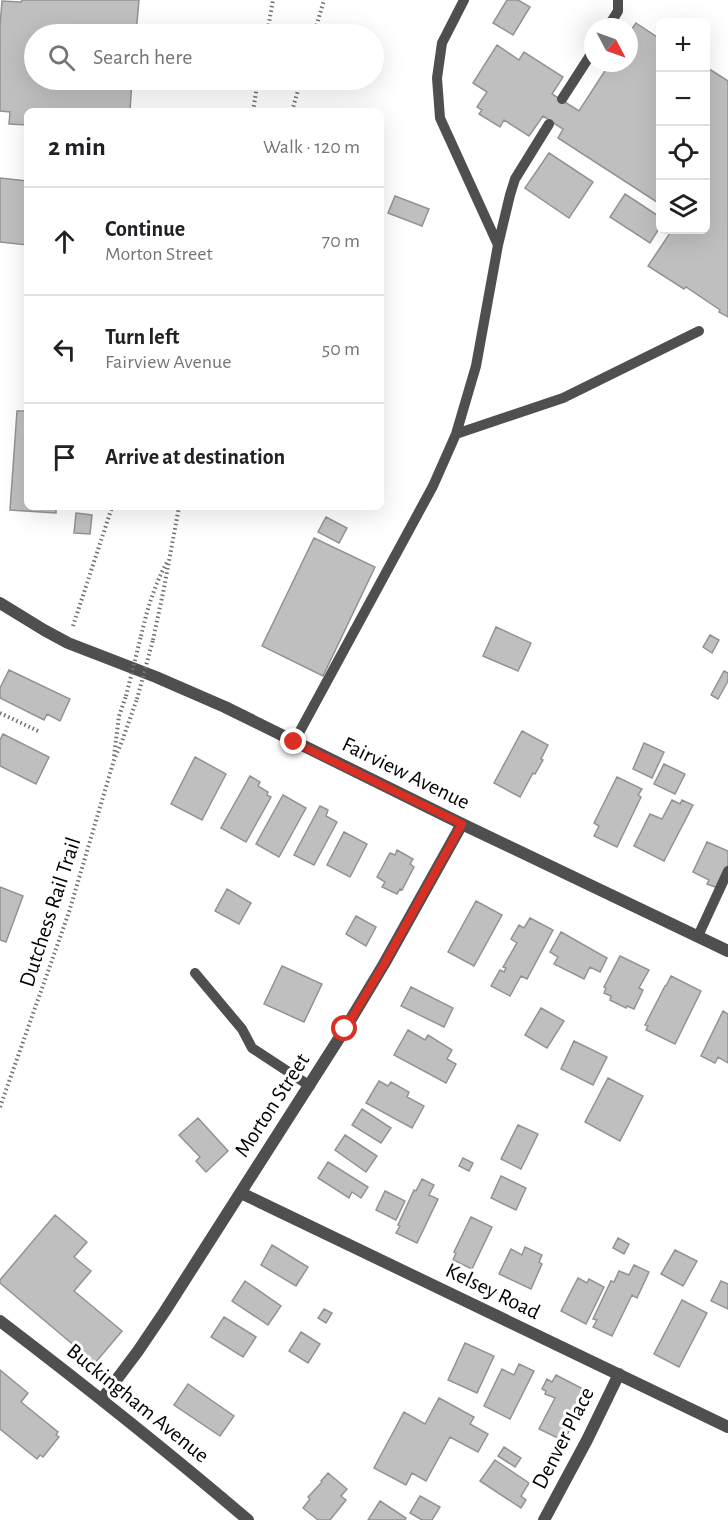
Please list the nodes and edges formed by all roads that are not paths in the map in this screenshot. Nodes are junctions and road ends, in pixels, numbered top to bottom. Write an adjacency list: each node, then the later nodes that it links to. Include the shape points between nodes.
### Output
1 (464, 0): 7 (lane, via 442,43 437,78 440,118)
2 (618, 0): 3 (lane)
3 (614, 18)
4 (584, 65): 5 (lane)
5 (562, 99)
6 (549, 124): 7 (lane, via 515,179)
7 (498, 245): 9 (lane, via 476,366)
8 (699, 331): 9 (lane, via 563,398)
9 (456, 434): 11 (lane, via 433,486)
10 (0, 603): 11 (street, Fairview Avenue, via 68,643 188,690)
11 (294, 742): 12 (street, Fairview Avenue)
12 (462, 824): 14 (street, Fairview Avenue); 17 (street, Morton Street)
13 (728, 871): 14 (lane)
14 (698, 936): 15 (street, Fairview Avenue)
15 (728, 951)
16 (195, 973): 17 (lane, via 242,1029 252,1048)
17 (310, 1086): 18 (street, Morton Street)
18 (241, 1193): 20 (street, Kelsey Road); 21 (street, Morton Street)
19 (0, 1321): 21 (street, Buckingham Avenue)
20 (619, 1374): 22 (street, Kelsey Road); 24 (street, Denver Place)
21 (102, 1399): 23 (street, Buckingham Avenue)
22 (728, 1427)
23 (248, 1520)
24 (544, 1520)

